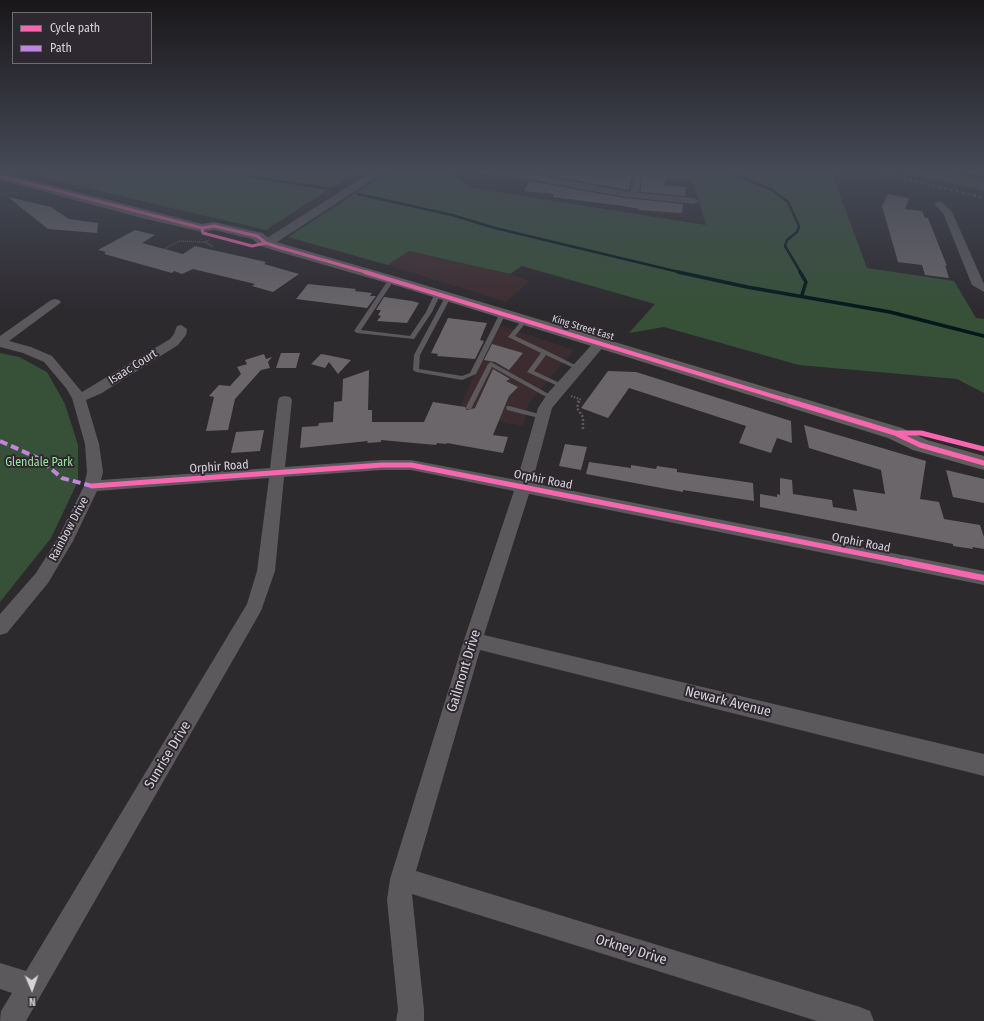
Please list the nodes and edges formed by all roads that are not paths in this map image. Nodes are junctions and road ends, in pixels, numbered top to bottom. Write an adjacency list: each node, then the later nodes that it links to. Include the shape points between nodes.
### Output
1 (151, 219): 4 (main road, King Street East, via 252,246)
2 (304, 219): 4 (street)
3 (950, 219): 6 (street, via 978,285)
4 (266, 243): 5 (main road, King Street East)
5 (391, 280): 7 (main road, King Street East); 7 (lane, via 357,331 412,338)
6 (984, 289)
7 (443, 295): 9 (main road, King Street East); 9 (lane, via 417,355 416,370 462,378 473,374)
8 (55, 302): 12 (street)
9 (502, 313): 10 (main road, King Street East)
10 (526, 320): 13 (main road, King Street East); 14 (lane, via 511,337)
11 (181, 329): 18 (street, Isaac Court, via 174,342 97,390)
12 (0, 343): 18 (street, Rainbow Drive, via 48,359)
13 (600, 343): 15 (street, Gailmont Drive); 23 (main road, King Street East)
14 (545, 352): 15 (lane); 17 (lane, via 530,372)
15 (578, 368): 17 (street, Gailmont Drive)
16 (535, 388): 17 (lane); 17 (lane); 20 (lane, via 491,364)
17 (553, 388): 22 (street, Gailmont Drive)
18 (79, 398): 27 (street, Rainbow Drive, via 92,444 95,472)
19 (286, 400): 26 (street, Sunrise Drive)
20 (469, 407)
21 (509, 408): 22 (lane)
22 (543, 417): 28 (street, Gailmont Drive)
23 (895, 433): 24 (main road, King Street East, via 921,433); 25 (main road, King Street East, via 920,445)
24 (984, 450)
25 (984, 463)
26 (278, 473): 27 (street, Orphir Road); 28 (street, Orphir Road, via 411,465); 35 (street, Sunrise Drive, via 266,571 255,606)
27 (92, 486): 30 (street, Rainbow Drive, via 65,541 42,578)
28 (523, 487): 29 (street, Orphir Road); 31 (street, Gailmont Drive)
29 (984, 578)
30 (0, 627)
31 (473, 640): 32 (street, Newark Avenue); 33 (street, Gailmont Drive)
32 (984, 765)
33 (402, 879): 37 (street, Gailmont Drive, via 399,900); 38 (street, Orkney Drive)
34 (0, 976): 35 (street)
35 (31, 986): 36 (street, Sunrise Drive)
36 (11, 1021)
37 (410, 1021)
38 (860, 1021)

